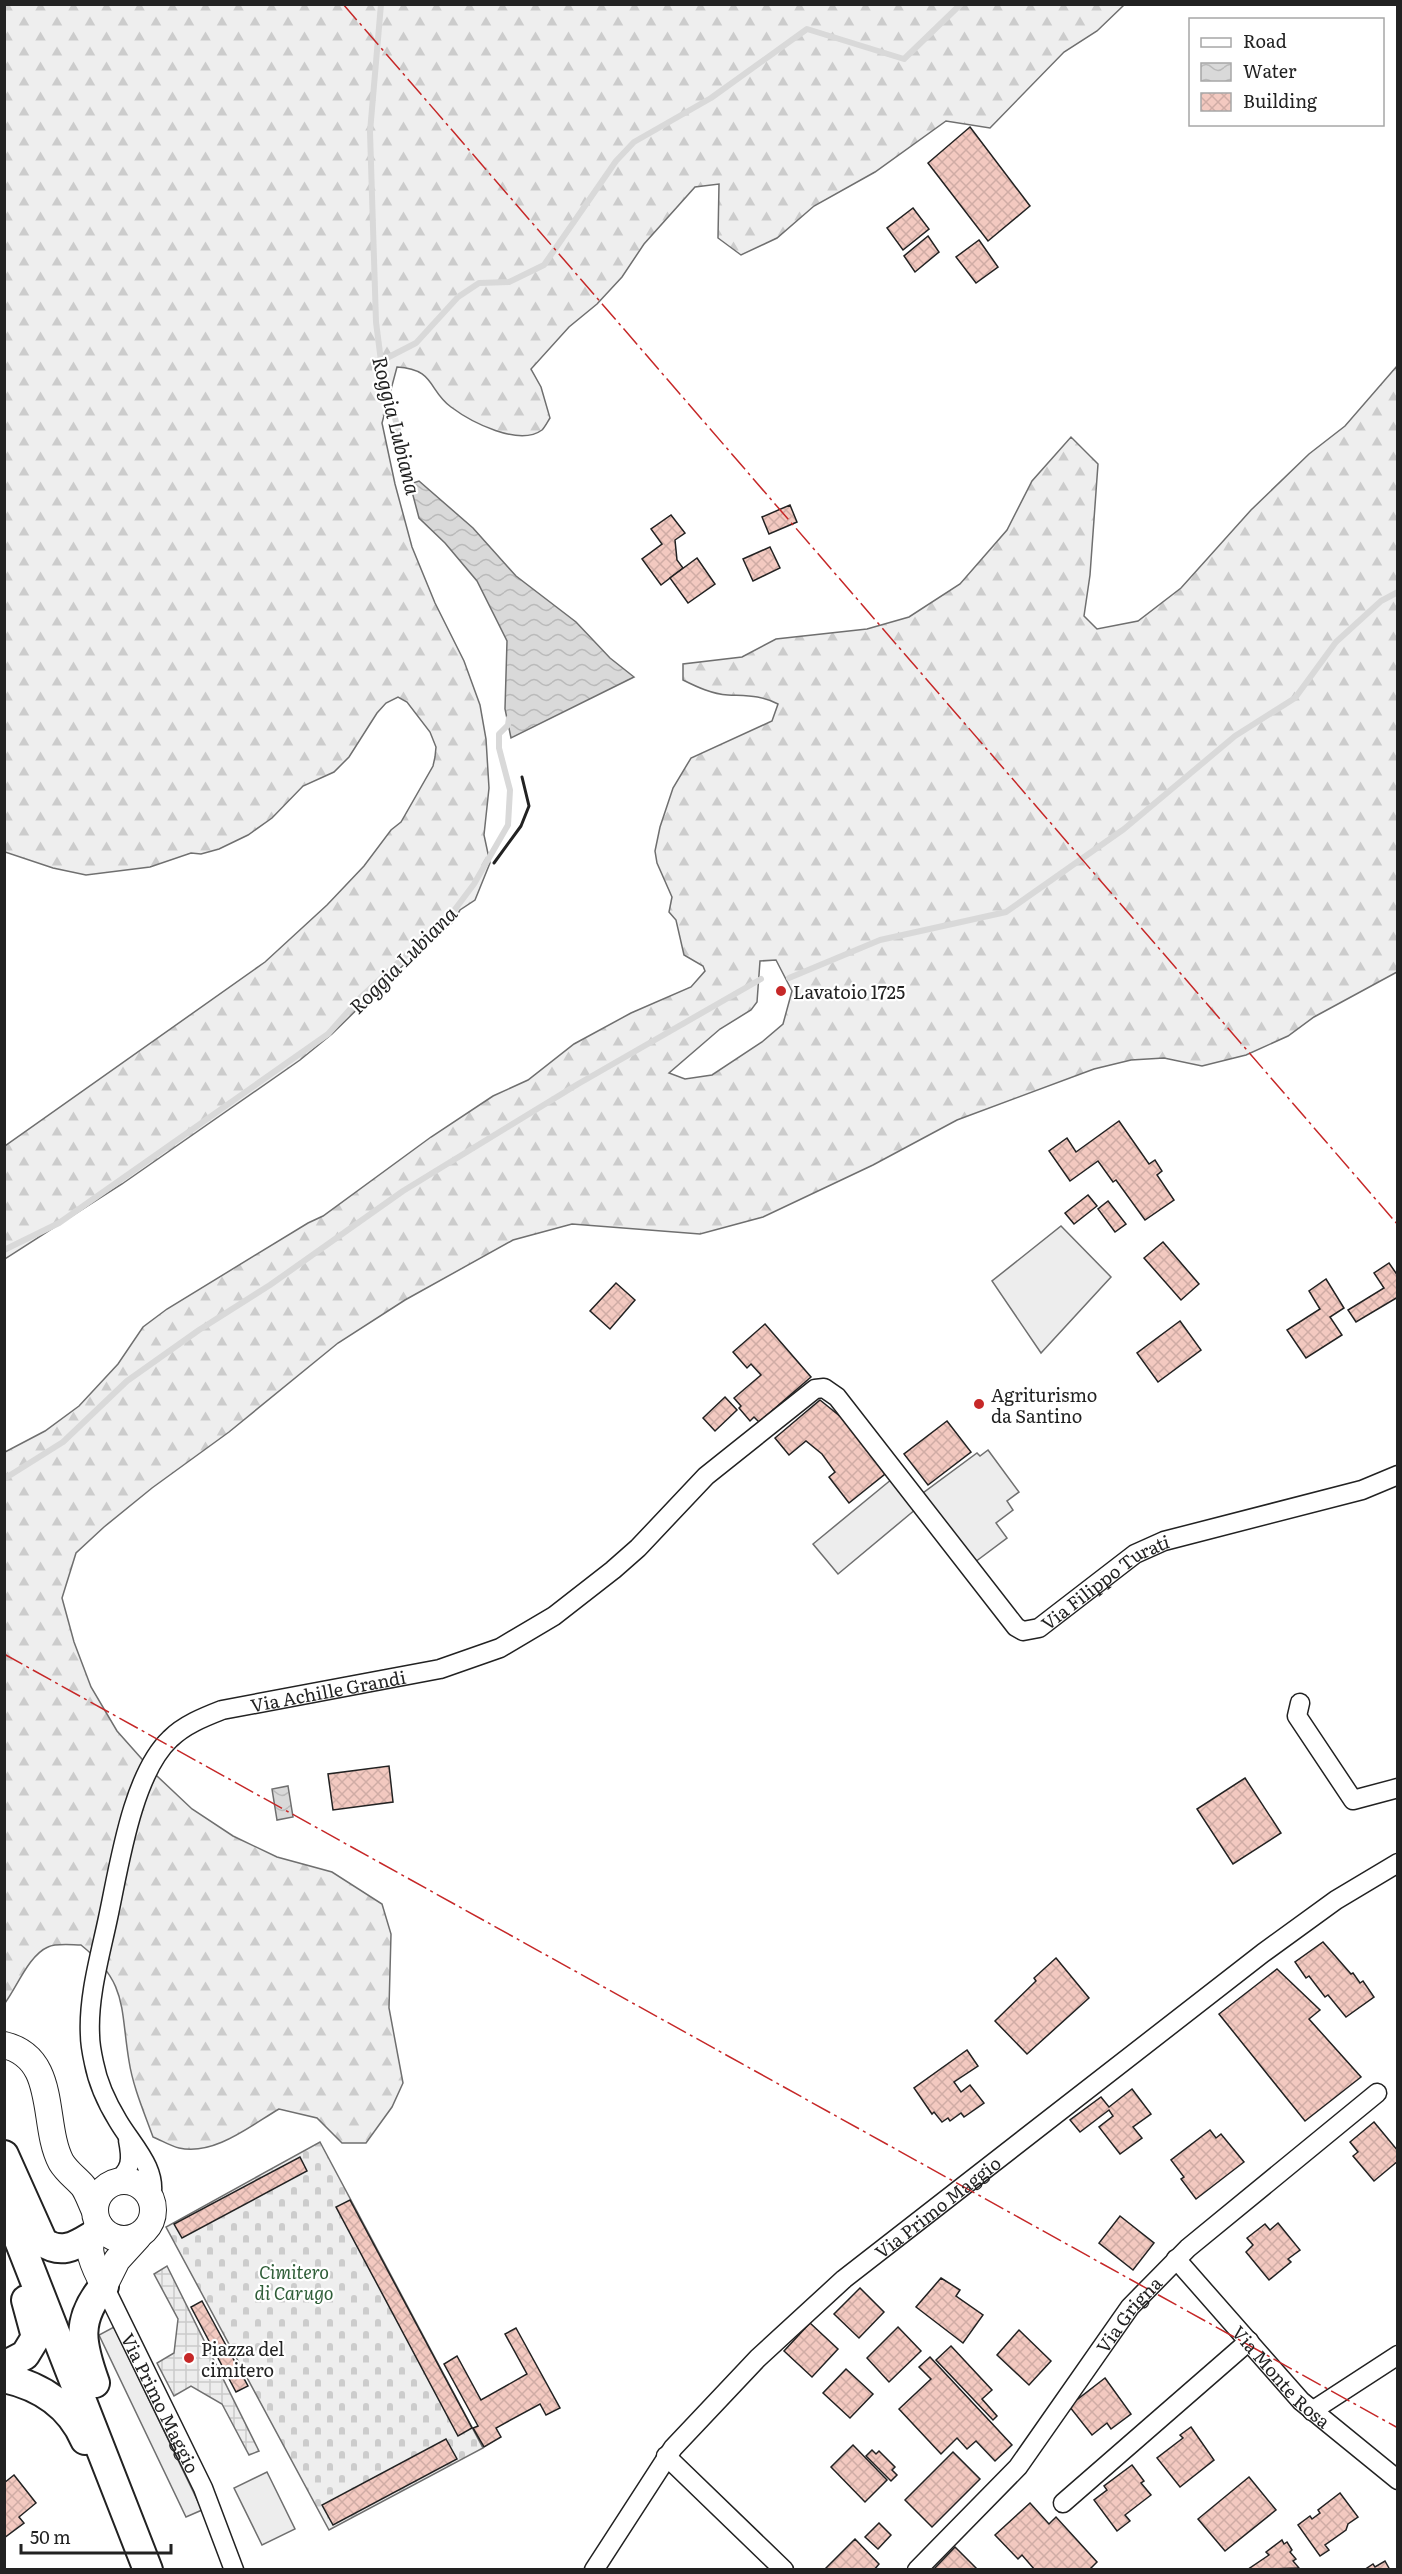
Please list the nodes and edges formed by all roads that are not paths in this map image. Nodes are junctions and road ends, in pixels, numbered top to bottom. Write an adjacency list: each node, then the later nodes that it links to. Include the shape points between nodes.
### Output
1 (815, 1389): 2 (street, Via Filippo Turati, via 824,1388 837,1397 1023,1631 1039,1628 1135,1554 1164,1541 1362,1490); 8 (street, Via Achille Grandi, via 706,1476 613,1570 554,1616 508,1644 440,1669 222,1710 203,1717 170,1739 147,1774 128,1827 91,2015 90,2036 101,2089)
2 (1398, 1475)
3 (1300, 1703): 4 (street, via 1297,1716 1353,1800)
4 (1398, 1788)
5 (1398, 1863): 22 (street, Via Primo Maggio, via 1336,1900 844,2279 758,2358)
6 (4, 2045): 12 (street, via 18,2049 40,2073 62,2163)
7 (1377, 2094): 15 (street, Via Grigna)
8 (128, 2138): 10 (street, Via Achille Grandi, via 148,2169 153,2184); 12 (street, Via Achille Grandi, via 131,2164)
9 (4, 2155): 12 (main road, via 43,2241 49,2246 63,2250)
10 (151, 2198): 12 (street, via 132,2182); 13 (street, via 150,2224)
11 (4, 2202): 23 (main road)
12 (97, 2205): 13 (street, via 112,2237); 16 (street, Via Primo Maggio, via 91,2257)
13 (138, 2237): 16 (street, via 117,2260)
14 (4, 2244): 19 (main road, via 36,2337 25,2355)
15 (1176, 2259): 17 (street, Via Monte Rosa); 30 (street, Via Grigna, via 1121,2318 1018,2467)
16 (104, 2286): 23 (main road, via 92,2300 84,2320 83,2349 113,2432); 27 (street, Via Primo Maggio, via 203,2488)
17 (1249, 2341): 21 (street, Via Monte Rosa); 25 (street)
18 (1398, 2355): 21 (street)
19 (4, 2367)
20 (4, 2378): 23 (main road, via 39,2389 69,2413 92,2455)
21 (1312, 2411): 24 (street, Via Monte Rosa)
22 (666, 2456): 28 (street, Via Primo Maggio); 29 (street)
23 (112, 2476): 26 (main road)
24 (1398, 2480)
25 (1063, 2503)
26 (148, 2570)
27 (234, 2570)
28 (594, 2570)
29 (784, 2570)
30 (917, 2570)

